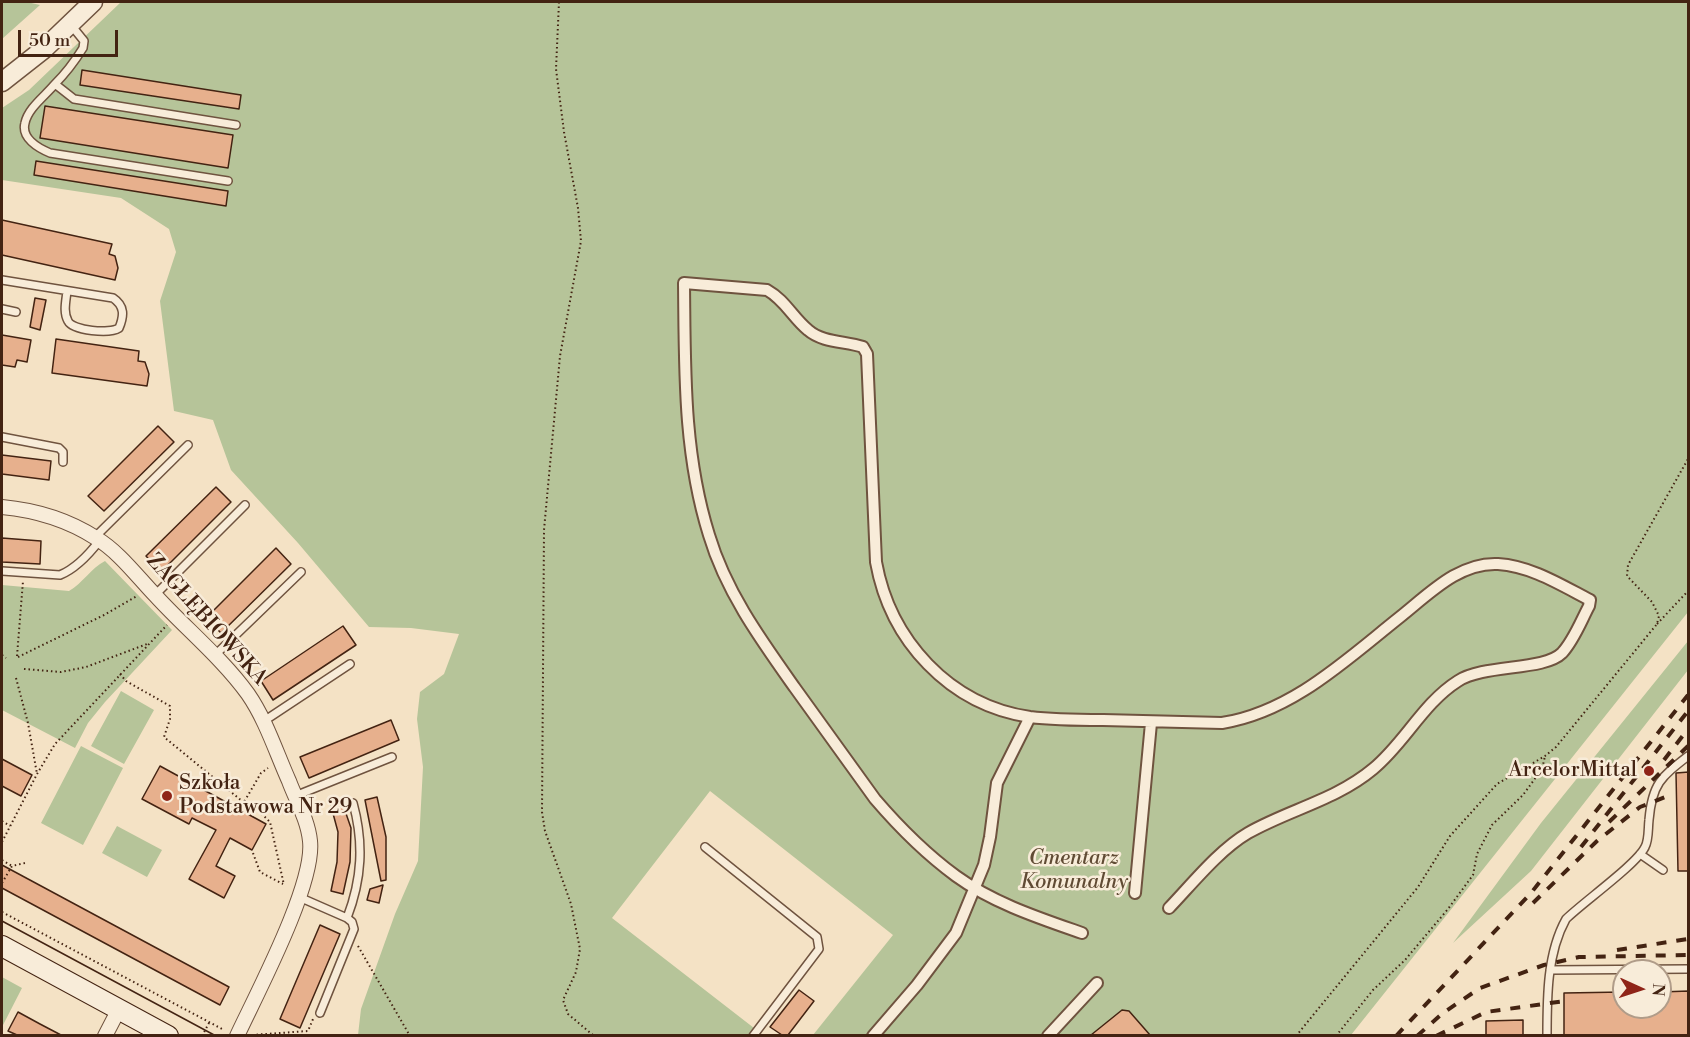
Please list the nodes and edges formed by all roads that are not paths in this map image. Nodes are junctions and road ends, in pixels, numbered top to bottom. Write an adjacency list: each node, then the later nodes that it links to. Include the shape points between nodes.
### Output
1 (86, 4): 2 (street)
2 (70, 24): 3 (street); 4 (lane, via 84,41 83,48)
3 (2, 82)
4 (55, 84): 5 (lane, via 74,99); 6 (lane, via 25,123 25,134 38,148)
5 (237, 125)
6 (228, 181)
7 (2, 280): 8 (lane)
8 (67, 291): 8 (lane, via 113,298 123,310 119,328 108,332 70,324 65,309)
9 (2, 309): 10 (lane)
10 (16, 312)
11 (2, 437): 13 (lane, via 59,448)
12 (188, 445): 16 (lane)
13 (63, 462)
14 (244, 505): 19 (lane)
15 (2, 507): 16 (street, ZAGŁĘBIOWSKA, via 35,512)
16 (97, 538): 17 (lane, via 94,548 66,572); 19 (street, ZAGŁĘBIOWSKA, via 132,569)
17 (2, 571)
18 (301, 572): 20 (lane)
19 (148, 594): 20 (street, ZAGŁĘBIOWSKA)
20 (214, 656): 23 (street, ZAGŁĘBIOWSKA, via 248,695)
21 (350, 664): 23 (lane)
22 (1030, 717): 32 (street, via 997,783 990,837); 32 (street, via 985,703 950,684 917,654 888,607 876,562 867,354 863,347 818,336 767,290 684,283 690,448 709,535 736,600 875,799 927,851); 35 (street, via 1222,723 1268,710 1327,674 1452,576 1477,565 1526,569 1590,600 1560,654 1532,664 1477,672 1457,681 1374,769 1338,792 1246,834)
23 (264, 722): 27 (street, ZAGŁĘBIOWSKA)
24 (1151, 723): 34 (street)
25 (1689, 756): 30 (lane, via 1655,786 1645,847)
26 (392, 757): 27 (lane)
27 (295, 796): 33 (street, ZAGŁĘBIOWSKA, via 310,841 309,864)
28 (353, 803): 36 (lane, via 360,827 361,864)
29 (705, 847): 47 (lane, via 817,937 819,949)
30 (1640, 854): 31 (lane); 40 (lane, via 1566,919 1556,941)
31 (1663, 870)
32 (976, 888): 37 (street, via 1006,904); 48 (street, via 941,956)
33 (295, 892): 36 (lane); 44 (street, ZAGŁĘBIOWSKA, via 268,972)
34 (1135, 893)
35 (1169, 908)
36 (347, 918): 43 (lane, via 354,929 352,937)
37 (1082, 933)
38 (2, 946): 42 (main road)
39 (1689, 969): 40 (lane)
40 (1551, 970): 50 (lane)
41 (1097, 983): 49 (street)
42 (119, 1009): 45 (street); 46 (main road)
43 (318, 1012)
44 (233, 1034)
45 (105, 1035)
46 (168, 1035)
47 (753, 1035)
48 (873, 1035)
49 (1048, 1035)
50 (1547, 1035)

